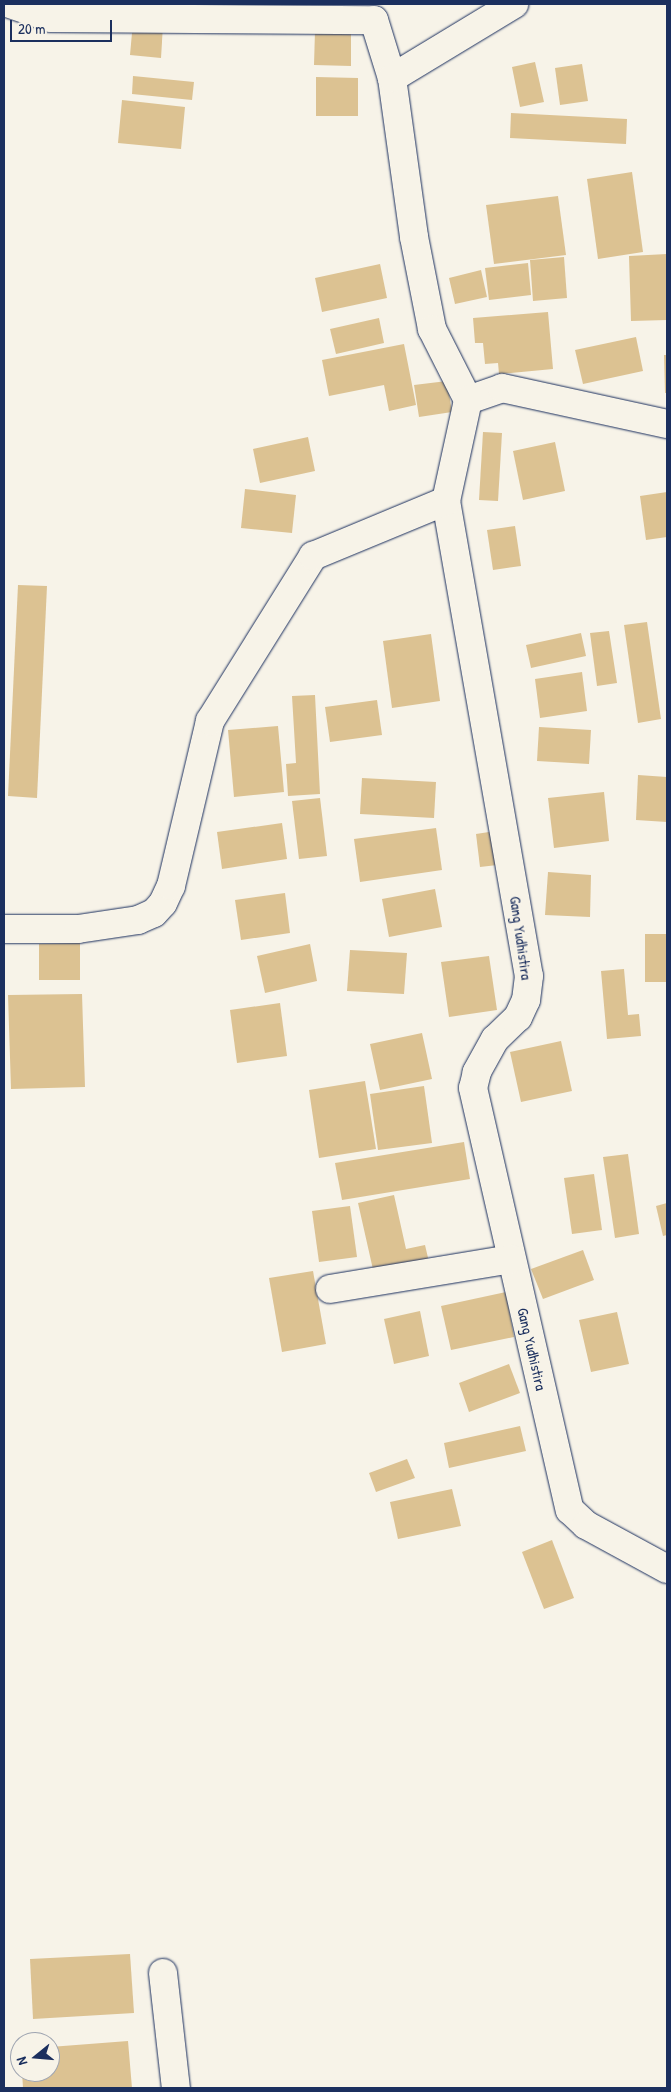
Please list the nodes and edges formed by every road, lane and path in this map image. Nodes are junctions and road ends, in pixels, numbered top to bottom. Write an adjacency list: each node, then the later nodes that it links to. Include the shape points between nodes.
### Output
1 (10, 4): 3 (street, via 51,18)
2 (514, 4): 4 (street)
3 (374, 12): 4 (street)
4 (392, 78): 5 (street, via 414,237 432,329)
5 (468, 400): 6 (street, via 502,388); 7 (street)
6 (667, 424)
7 (446, 501): 8 (street, via 313,556 210,721 171,886 154,912 138,920 78,929); 9 (street, Gang Yudhistira, via 529,976 526,1000 518,1017 495,1039 477,1072 473,1088)
8 (4, 929)
9 (511, 1259): 10 (street); 11 (street, Gang Yudhistira, via 570,1510 586,1525)
10 (330, 1289)
11 (667, 1570)
12 (163, 1973): 13 (street)
13 (176, 2088)

